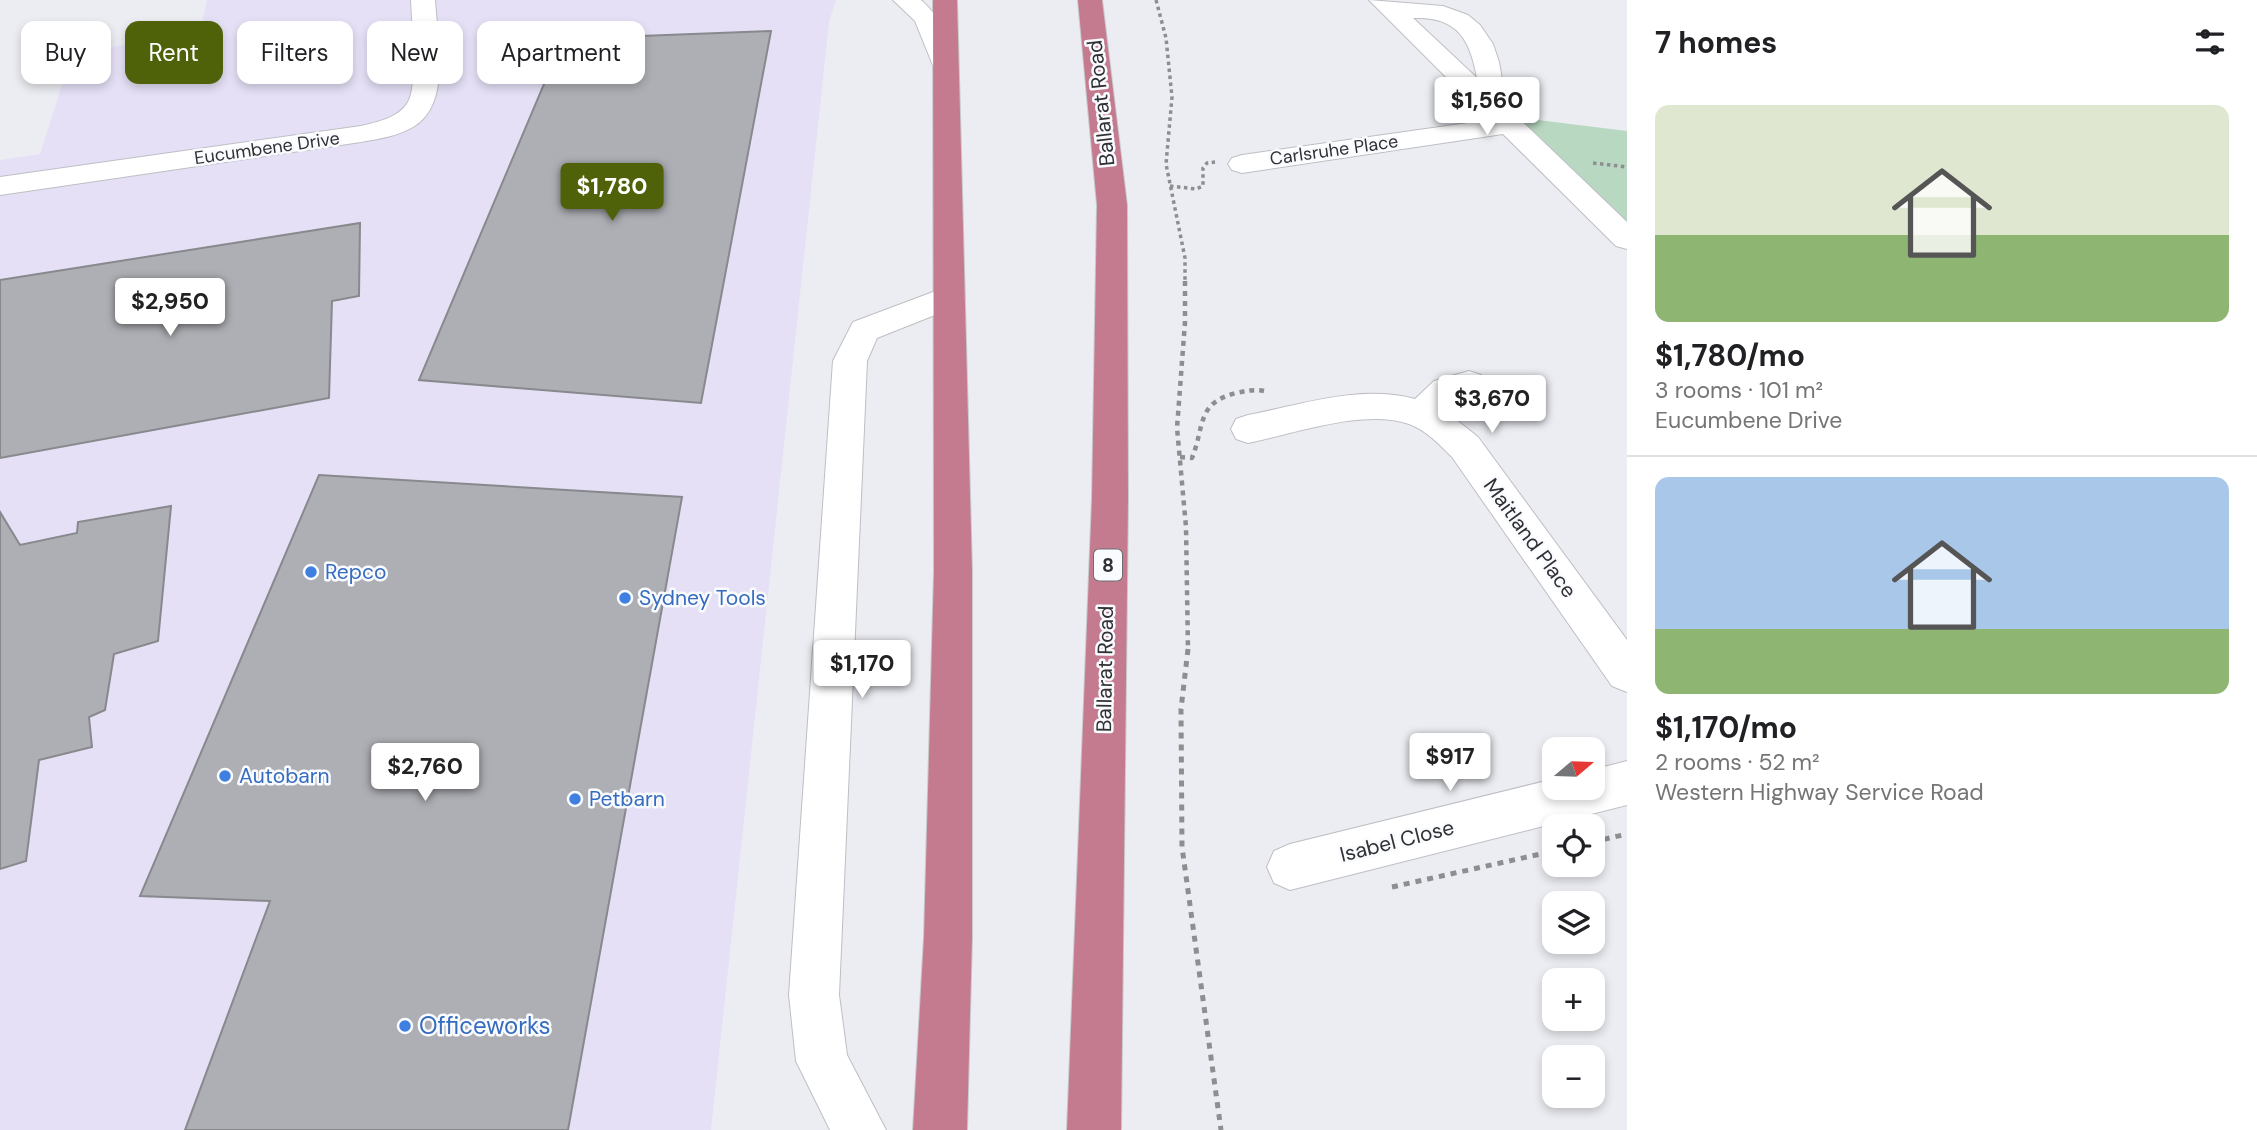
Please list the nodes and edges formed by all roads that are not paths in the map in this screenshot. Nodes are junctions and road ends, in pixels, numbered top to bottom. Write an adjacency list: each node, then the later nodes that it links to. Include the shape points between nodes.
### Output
1 (423, 0): 10 (street, Eucumbene Drive, via 426,90 415,114 402,124 361,134)
2 (905, 0): 7 (street, via 922,12 932,29)
3 (945, 0): 7 (highway)
4 (1090, 0): 21 (highway, Ballarat Road / 8, via 1112,205 1110,498)
5 (1387, 6): 6 (street); 8 (street)
6 (1454, 7): 8 (street, via 1480,42)
7 (945, 68): 12 (highway)
8 (1501, 118): 9 (street, Carlsruhe Place); 11 (street)
9 (1242, 163)
10 (0, 186)
11 (1627, 239)
12 (949, 296): 19 (street, via 864,330 850,361 814,995 822,1061); 20 (highway, via 953,571 948,937)
13 (1469, 384): 14 (street, via 1435,395)
14 (1422, 415): 15 (street, Maitland Place, via 1390,407 1360,408); 16 (street, Maitland Place, via 1465,447)
15 (1248, 429)
16 (1627, 673)
17 (1627, 783): 18 (street, Isabel Close)
18 (1290, 867)
19 (859, 1130)
20 (940, 1130)
21 (1094, 1130)

